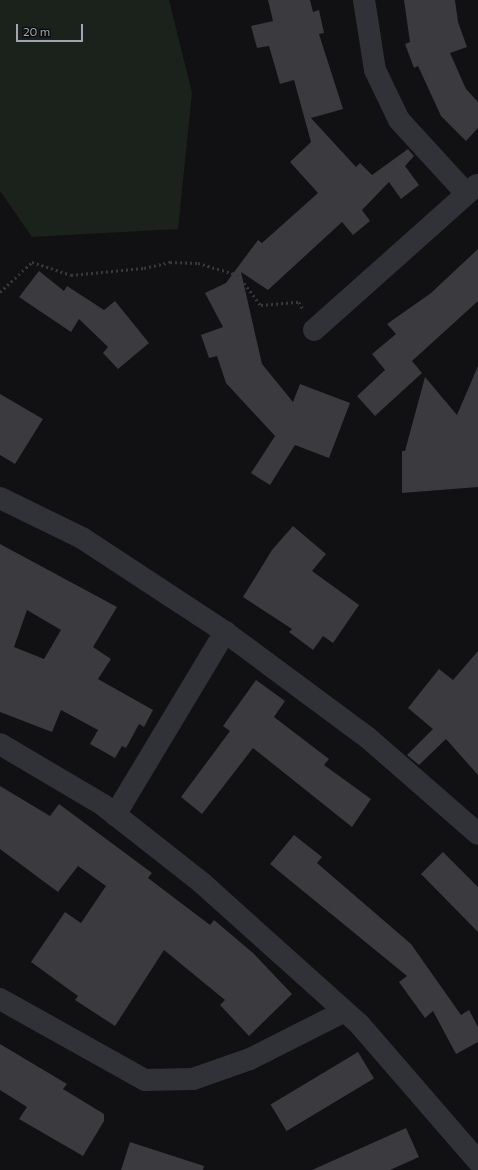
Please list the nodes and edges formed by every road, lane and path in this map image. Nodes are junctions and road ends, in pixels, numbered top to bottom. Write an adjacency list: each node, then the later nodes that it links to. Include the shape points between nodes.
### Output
1 (364, 0): 2 (street, via 375,70 399,120)
2 (472, 188): 4 (street)
3 (0, 292): 4 (path, via 32,262 71,275 144,268 170,262 198,263 238,275 261,305 299,302)
4 (314, 330)
5 (0, 498): 6 (street, via 82,538)
6 (225, 632): 8 (street); 9 (street, via 367,737)
7 (0, 744): 8 (street)
8 (115, 815): 11 (street, via 202,883)
9 (478, 834)
10 (0, 999): 11 (street, via 145,1080 193,1080 250,1059)
11 (345, 1011): 12 (street)
12 (478, 1161)

